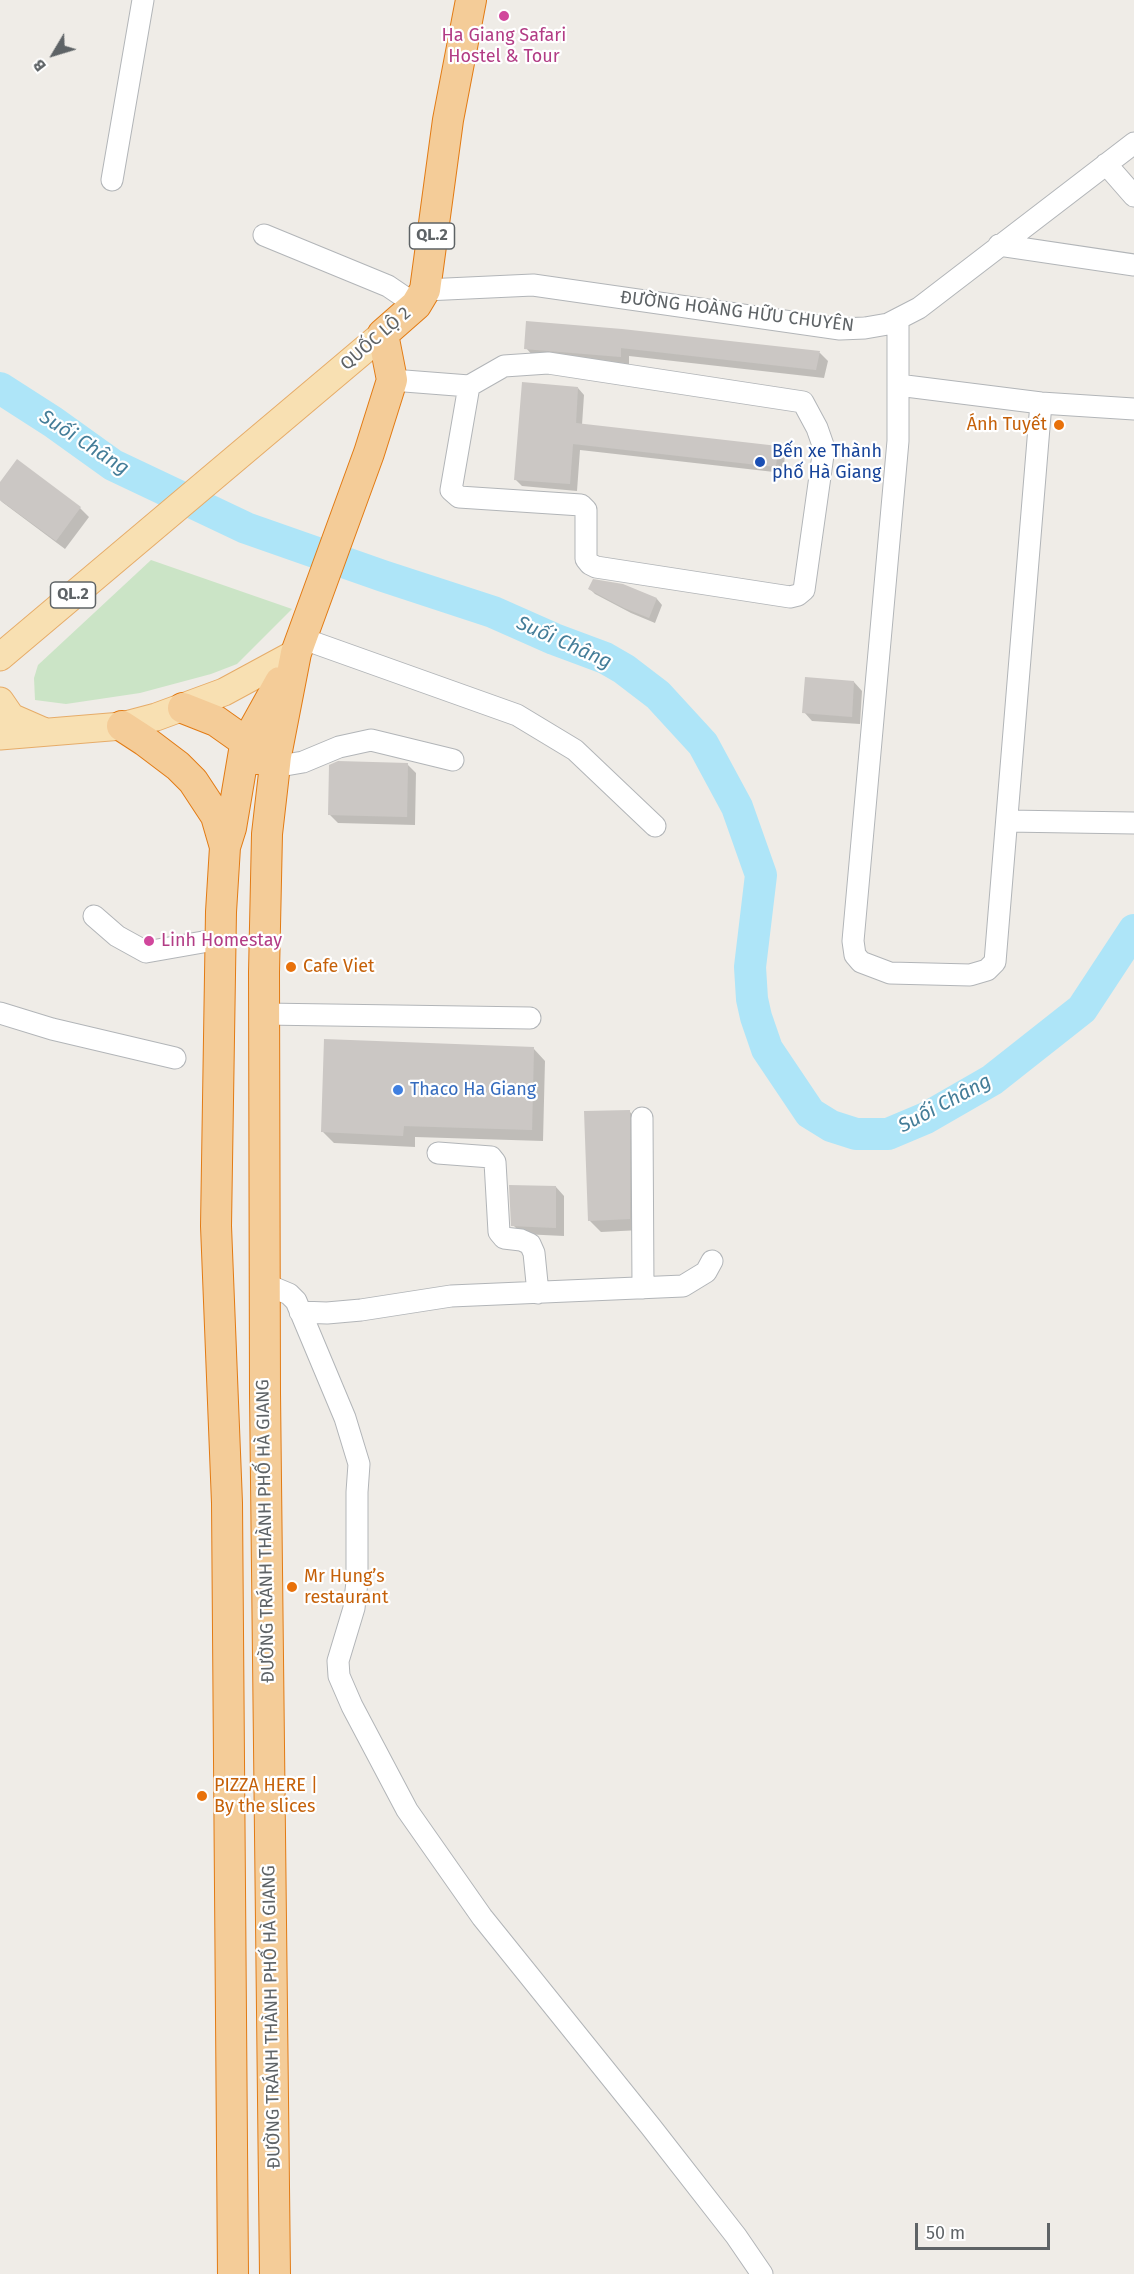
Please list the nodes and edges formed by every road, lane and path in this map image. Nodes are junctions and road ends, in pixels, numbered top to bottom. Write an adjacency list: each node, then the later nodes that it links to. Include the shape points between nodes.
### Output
1 (143, 0): 7 (street)
2 (452, 0): 4 (highway, QUỐC LỘ 2 / QL.2)
3 (471, 0): 4 (highway, QUỐC LỘ 2 / QL.2)
4 (448, 120): 12 (highway, QUỐC LỘ 2 / QL.2)
5 (1134, 143): 6 (street, ĐƯỜNG HOÀNG HỮU CHUYÊN)
6 (1106, 164): 8 (street); 10 (street, ĐƯỜNG HOÀNG HỮU CHUYÊN)
7 (112, 180)
8 (1134, 196)
9 (264, 235): 12 (street)
10 (999, 245): 11 (street); 13 (street, ĐƯỜNG HOÀNG HỮU CHUYÊN)
11 (1134, 265)
12 (420, 298): 13 (street, ĐƯỜNG HOÀNG HỮU CHUYÊN, via 533,285 840,329); 14 (highway, QUỐC LỘ 2 / QL.2)
13 (898, 320): 16 (street)
14 (383, 334): 15 (highway); 21 (main road, QUỐC LỘ 2 / QL.2)
15 (392, 380): 17 (street); 20 (highway)
16 (898, 385): 18 (street); 30 (street, via 898,441 852,941 861,962 890,973 970,975 992,966)
17 (469, 387): 17 (street, via 504,366 549,363 803,402 824,448 804,590 790,597 596,567 586,559 586,510 581,505 459,498 451,490)
18 (1041, 403): 19 (street); 30 (street)
19 (1134, 410)
20 (301, 639): 23 (main road, via 224,692); 27 (highway); 29 (highway, ĐƯỜNG TRÁNH THÀNH PHỐ HÀ GIANG); 32 (street, via 517,715 575,750)
21 (0, 657)
22 (0, 701): 25 (main road, via 11,717)
23 (183, 708): 24 (main road); 27 (highway, via 216,721)
24 (122, 726): 25 (main road); 33 (highway, via 193,781 216,816)
25 (44, 731): 26 (main road)
26 (0, 736)
27 (245, 745): 29 (highway); 33 (highway)
28 (453, 760): 29 (street, via 371,740 339,747)
29 (273, 778): 37 (highway, ĐƯỜNG TRÁNH THÀNH PHỐ HÀ GIANG, via 267,834)
30 (1007, 821): 31 (street)
31 (1134, 824)
32 (655, 826)
33 (225, 847): 35 (highway)
34 (94, 916): 35 (street, via 117,936 146,952)
35 (220, 939): 43 (highway)
36 (0, 1013): 39 (street)
37 (264, 1014): 38 (street); 44 (highway, ĐƯỜNG TRÁNH THÀNH PHỐ HÀ GIANG)
38 (530, 1018)
39 (175, 1058)
40 (642, 1118): 45 (street)
41 (438, 1153): 46 (street, via 491,1157 495,1162 499,1233 504,1238 530,1244)
42 (712, 1261): 45 (street, via 706,1272 683,1286)
43 (218, 1280): 44 (highway); 48 (highway, via 227,1503)
44 (265, 1284): 47 (street, via 289,1294); 49 (highway, ĐƯỜNG TRÁNH THÀNH PHỐ HÀ GIANG)
45 (643, 1288): 46 (street)
46 (538, 1293): 47 (street, via 452,1296 361,1310)
47 (300, 1312): 52 (street, via 345,1418 359,1464 357,1582 354,1608 338,1661 339,1676 352,1706 414,1820 482,1917 651,2127)
48 (231, 1994): 49 (highway); 50 (highway)
49 (271, 1995): 51 (highway, ĐƯỜNG TRÁNH THÀNH PHỐ HÀ GIANG)
50 (233, 2274)
51 (275, 2274)
52 (762, 2274)

